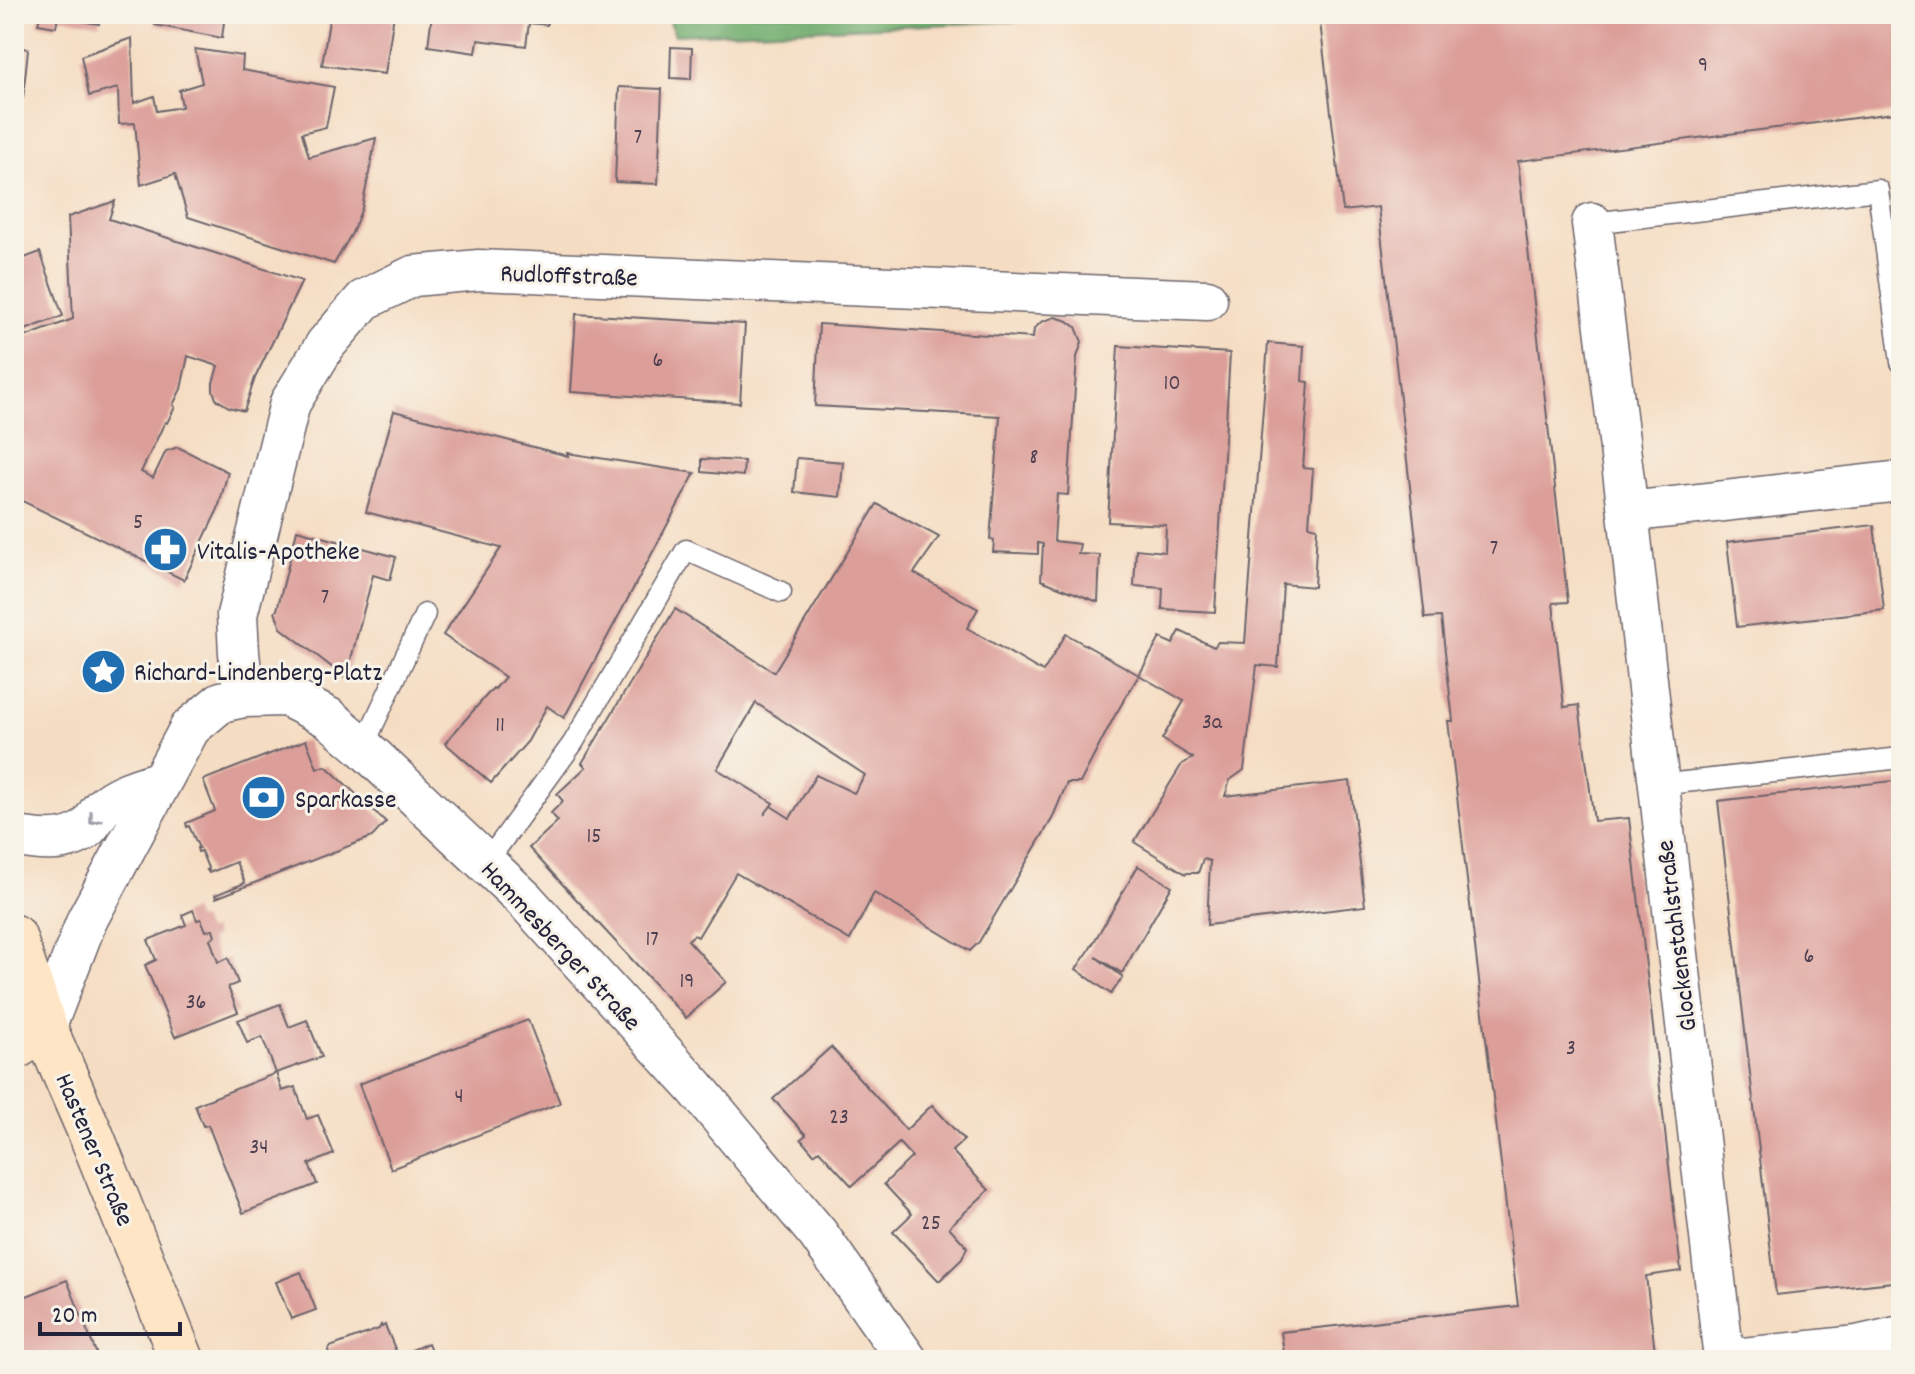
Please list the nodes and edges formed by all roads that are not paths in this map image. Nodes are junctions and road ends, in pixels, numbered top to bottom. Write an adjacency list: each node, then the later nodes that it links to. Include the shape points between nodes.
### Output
1 (1592, 223): 3 (lane, via 1878,190); 5 (street, Glockenstahlstraße)
2 (1207, 300): 8 (street, Rudloffstraße, via 479,270 413,276 364,300 326,344 290,403 237,615)
3 (1901, 362)
4 (1901, 481): 5 (street)
5 (1628, 512): 12 (street, Glockenstahlstraße)
6 (781, 592): 14 (lane, via 686,550 573,743)
7 (425, 614): 9 (lane)
8 (244, 697): 9 (street, Hammesberger Straße, via 286,696 329,718); 11 (street, Hammesberger Straße, via 221,702 190,728)
9 (363, 747): 14 (street, Hammesberger Straße)
10 (1901, 758): 12 (lane)
11 (160, 781): 13 (street, one-way to 13, via 103,807 87,829 66,838); 16 (street, Hammesberger Straße)
12 (1658, 785): 20 (street, Glockenstahlstraße)
13 (14, 836)
14 (486, 863): 19 (street, Hammesberger Straße, via 705,1099 818,1234)
15 (14, 937): 16 (main road, Hastener Straße)
16 (30, 1039): 18 (main road, Hastener Straße, via 92,1137)
17 (1901, 1336): 20 (street, Glockenstahlstraße)
18 (182, 1360)
19 (907, 1360)
20 (1724, 1360)

